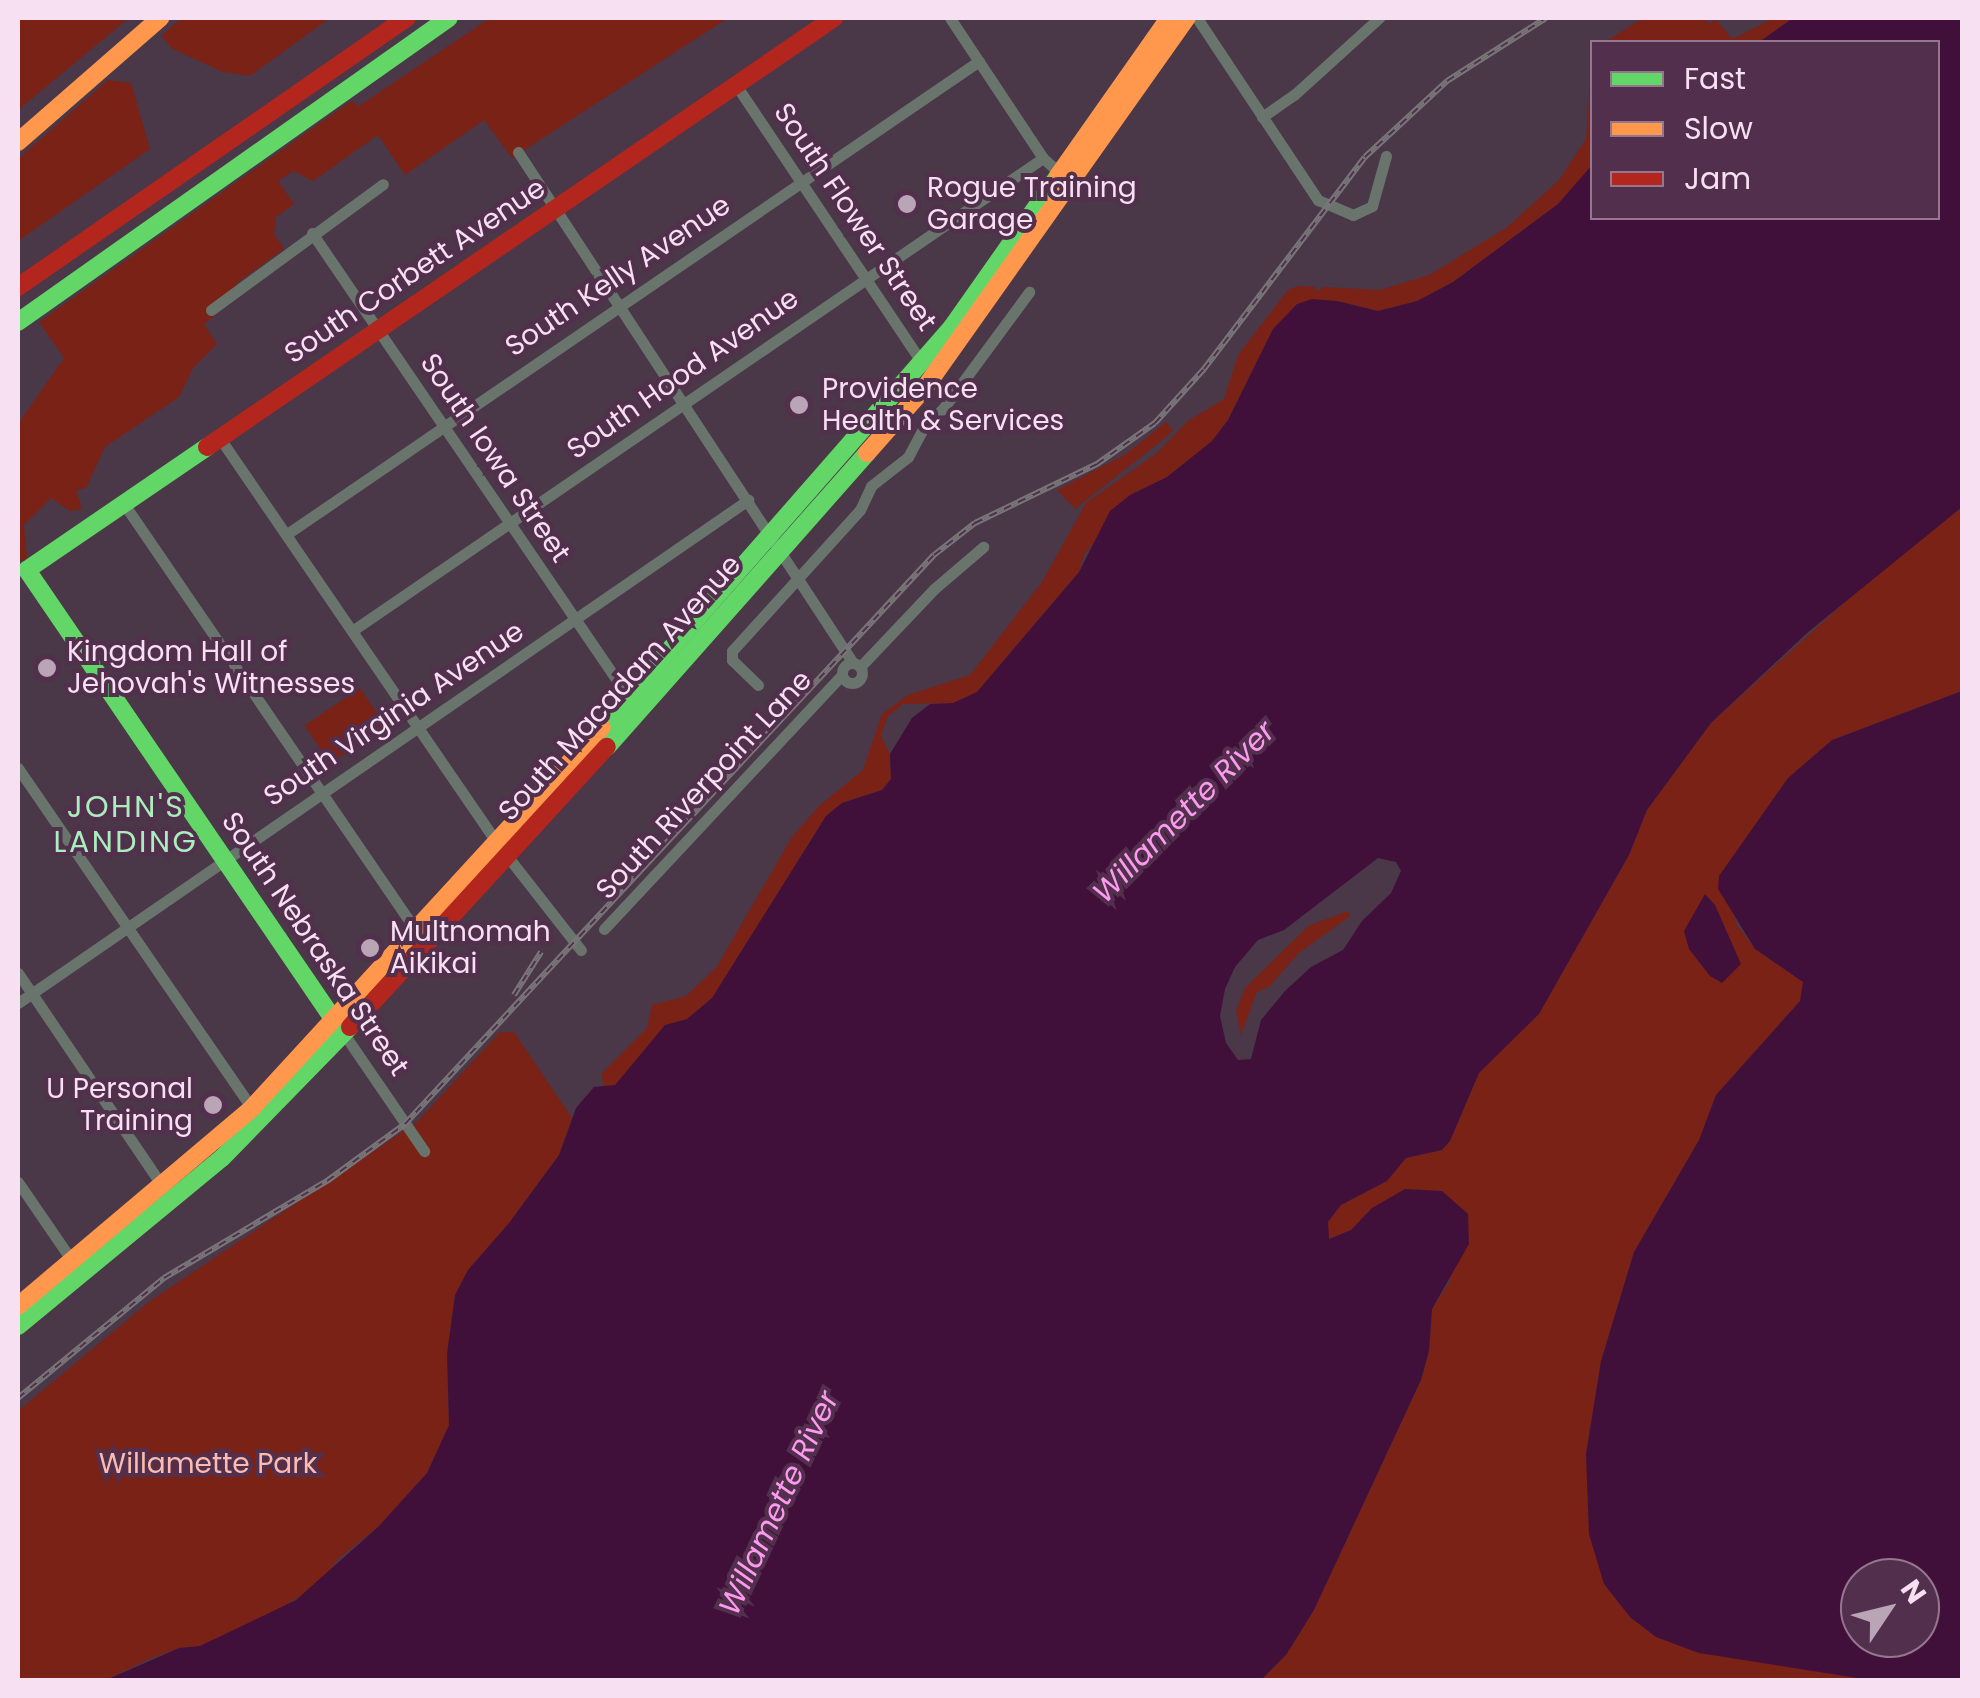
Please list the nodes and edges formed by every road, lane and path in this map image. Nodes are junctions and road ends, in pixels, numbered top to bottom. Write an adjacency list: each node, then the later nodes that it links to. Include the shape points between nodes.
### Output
1 (160, 18): 13 (main road)
2 (407, 18): 23 (main road)
3 (834, 18): 11 (main road, South Corbett Avenue)
4 (950, 18): 10 (street)
5 (1169, 18): 17 (main road, South Macadam Avenue)
6 (1187, 18): 17 (main road, South Macadam Avenue)
7 (1197, 18): 12 (street)
8 (1379, 18): 12 (street)
9 (444, 21): 27 (main road)
10 (979, 61): 16 (street); 18 (street, South Kelly Avenue)
11 (736, 85): 18 (street, South Flower Street); 20 (main road, South Corbett Avenue)
12 (1262, 117): 15 (street, via 1318,200 1353,215 1372,206)
13 (18, 142)
14 (518, 152): 20 (street)
15 (1386, 156)
16 (1043, 158): 17 (street); 22 (street, South Hood Avenue)
17 (1066, 178): 29 (main road, South Macadam Avenue)
18 (802, 182): 22 (street, South Flower Street); 25 (street, South Kelly Avenue)
19 (383, 184): 21 (street)
20 (556, 208): 25 (street); 28 (main road, South Corbett Avenue)
21 (312, 233): 26 (street); 28 (street, South Iowa Street)
22 (866, 278): 29 (street, South Flower Street); 30 (street, South Hood Avenue)
23 (18, 287)
24 (1028, 292): 40 (street, via 913,450 871,486 860,510)
25 (620, 306): 30 (street); 31 (street, South Kelly Avenue)
26 (211, 310)
27 (18, 322)
28 (376, 329): 31 (street, South Iowa Street); 32 (main road, South Corbett Avenue)
29 (929, 369): 37 (main road, South Macadam Avenue)
30 (685, 404): 33 (street); 35 (street, South Hood Avenue)
31 (444, 426): 35 (street, South Iowa Street); 36 (street, South Kelly Avenue)
32 (219, 437): 34 (main road, South Corbett Avenue); 36 (street)
33 (748, 500): 37 (street); 41 (street, South Virginia Avenue)
34 (124, 504): 39 (main road, South Corbett Avenue); 48 (street)
35 (510, 523): 41 (street, South Iowa Street); 42 (street, South Hood Avenue)
36 (286, 534): 42 (street)
37 (776, 541): 40 (street); 45 (main road, South Macadam Avenue)
38 (984, 546): 43 (street)
39 (21, 573): 50 (main road, South Nebraska Street)
40 (799, 578): 43 (street); 44 (street, via 731,654)
41 (576, 620): 45 (street, South Iowa Street); 46 (street, South Virginia Avenue)
42 (352, 631): 46 (street)
43 (856, 665): 52 (street, South Riverpoint Lane, via 862,676 856,682 842,675)
44 (758, 685)
45 (638, 700): 49 (main road, South Macadam Avenue)
46 (418, 728): 48 (street, South Virginia Avenue); 49 (street)
47 (18, 768): 51 (street)
48 (322, 794): 50 (street, South Virginia Avenue); 53 (street)
49 (502, 849): 53 (main road, South Macadam Avenue); 54 (street); 58 (main road, South Macadam Avenue)
50 (225, 861): 51 (street, South Virginia Avenue); 58 (main road, South Nebraska Street)
51 (128, 928): 56 (street, South Virginia Avenue); 59 (street)
52 (604, 929)
53 (417, 932): 58 (main road, South Macadam Avenue)
54 (581, 950)
55 (18, 974): 56 (street)
56 (31, 993): 57 (street, South Virginia Avenue); 62 (street)
57 (18, 1003)
58 (339, 1028): 59 (main road, South Macadam Avenue); 60 (street, South Nebraska Street); 62 (main road, South Macadam Avenue, via 287,1096)
59 (252, 1108): 62 (main road, South Macadam Avenue)
60 (424, 1151)
61 (18, 1182): 63 (street)
62 (168, 1194): 63 (main road, South Macadam Avenue); 65 (main road, South Macadam Avenue)
63 (72, 1261): 64 (main road, South Macadam Avenue)
64 (18, 1306)
65 (18, 1326)

